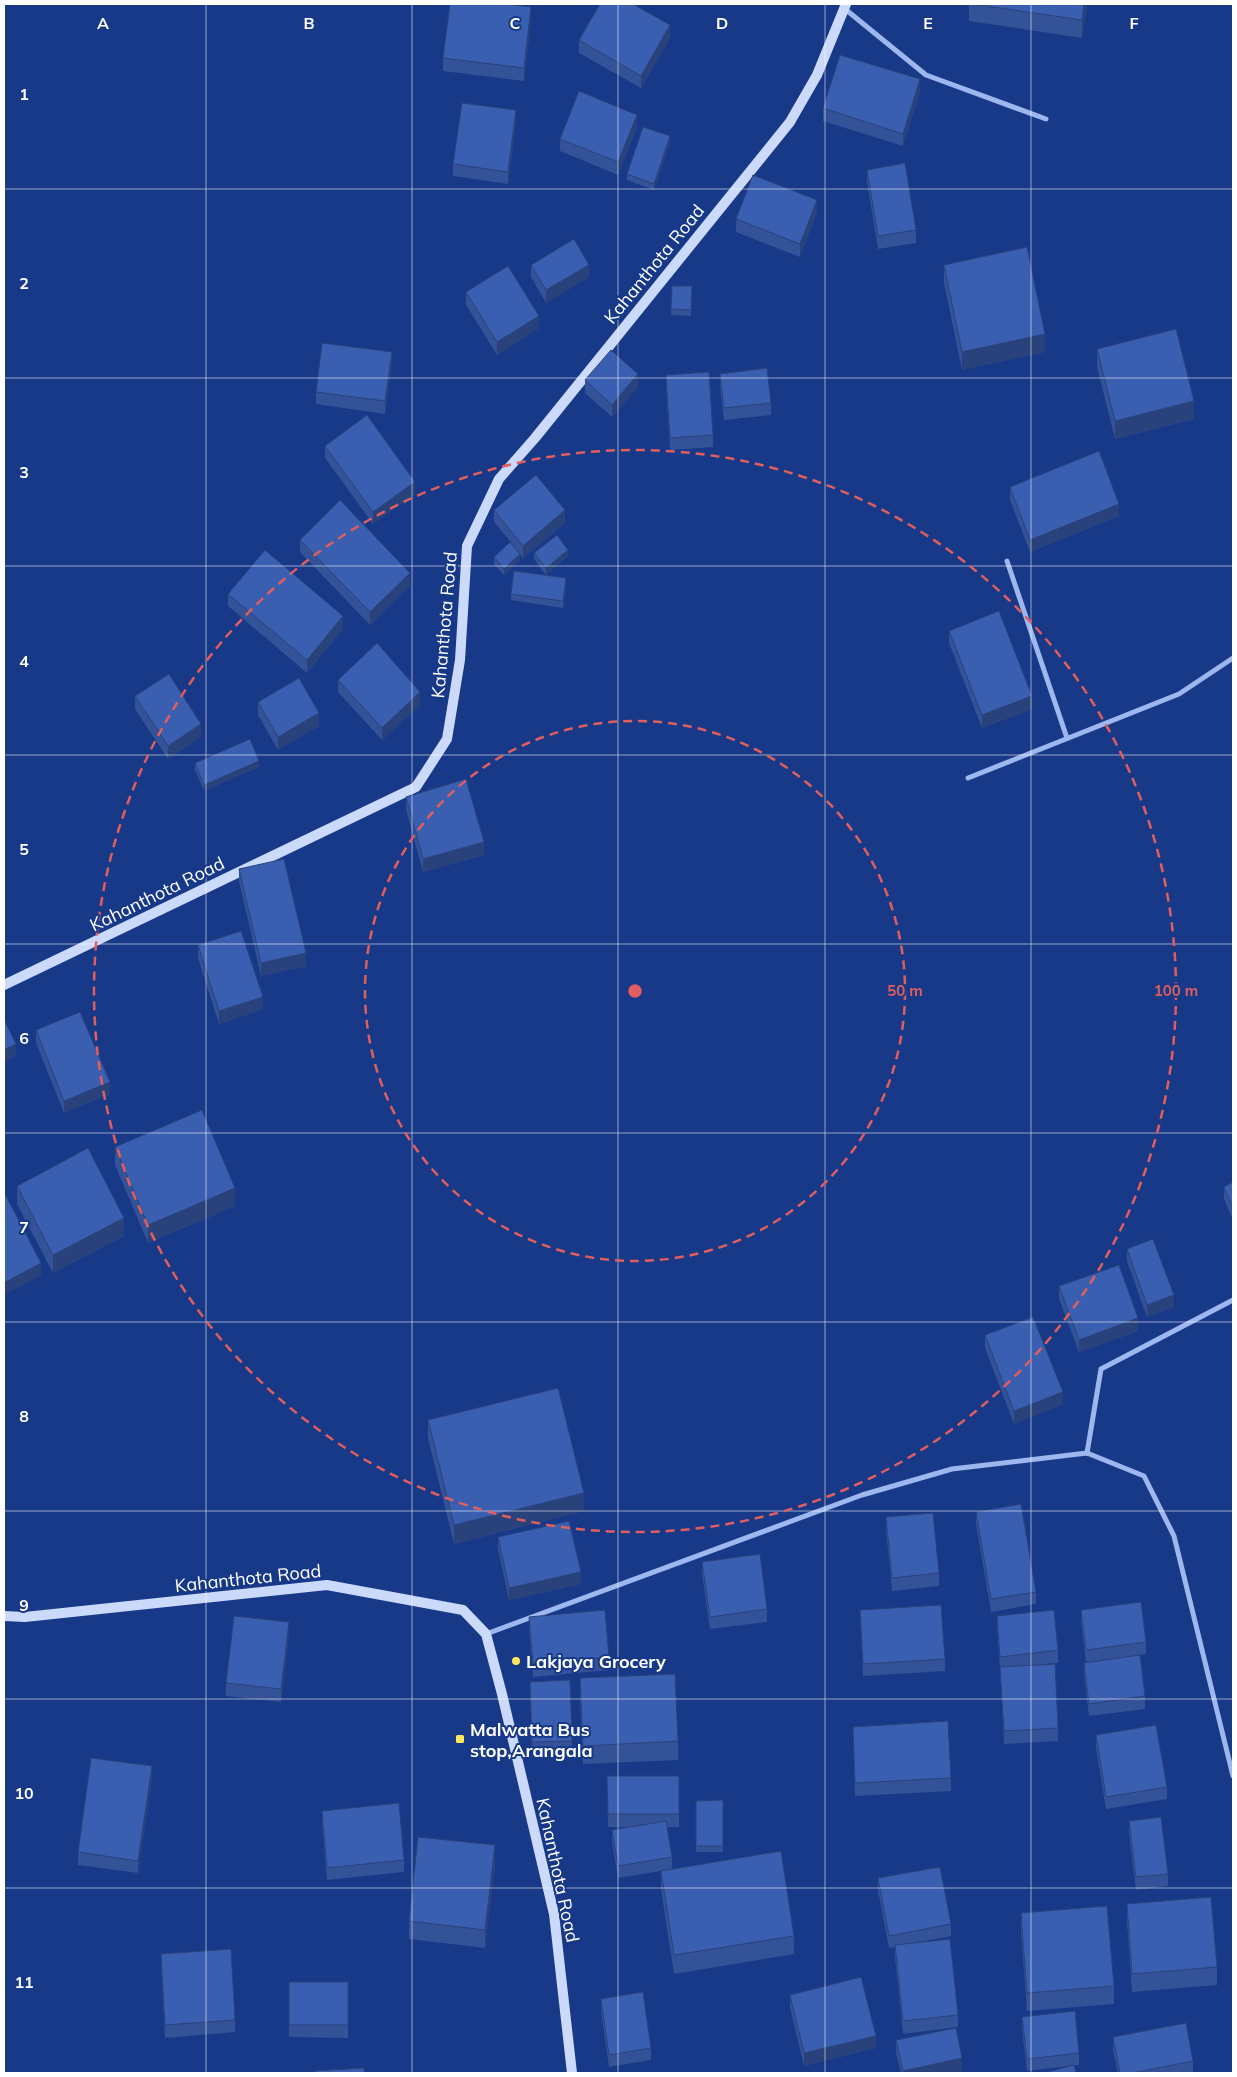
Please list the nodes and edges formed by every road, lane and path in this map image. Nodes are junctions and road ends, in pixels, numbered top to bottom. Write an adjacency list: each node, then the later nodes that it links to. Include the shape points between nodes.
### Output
1 (846, 6): 2 (street, via 926,75); 7 (main road, Kahanthota Road, via 817,75 790,122 499,479 467,546 460,660 447,738 416,787)
2 (1046, 120)
3 (1007, 561): 5 (street)
4 (1233, 658): 5 (street, via 1180,694)
5 (1067, 738): 6 (street)
6 (968, 778)
7 (4, 985)
8 (1233, 1300): 9 (street, via 1101,1369)
9 (1087, 1453): 11 (street, via 952,1469 862,1495); 12 (street, via 1144,1476 1174,1536)
10 (4, 1616): 11 (main road, Kahanthota Road, via 25,1617 327,1585 463,1610)
11 (486, 1634): 13 (main road, Kahanthota Road, via 554,1914)
12 (1233, 1776)
13 (572, 2073)

